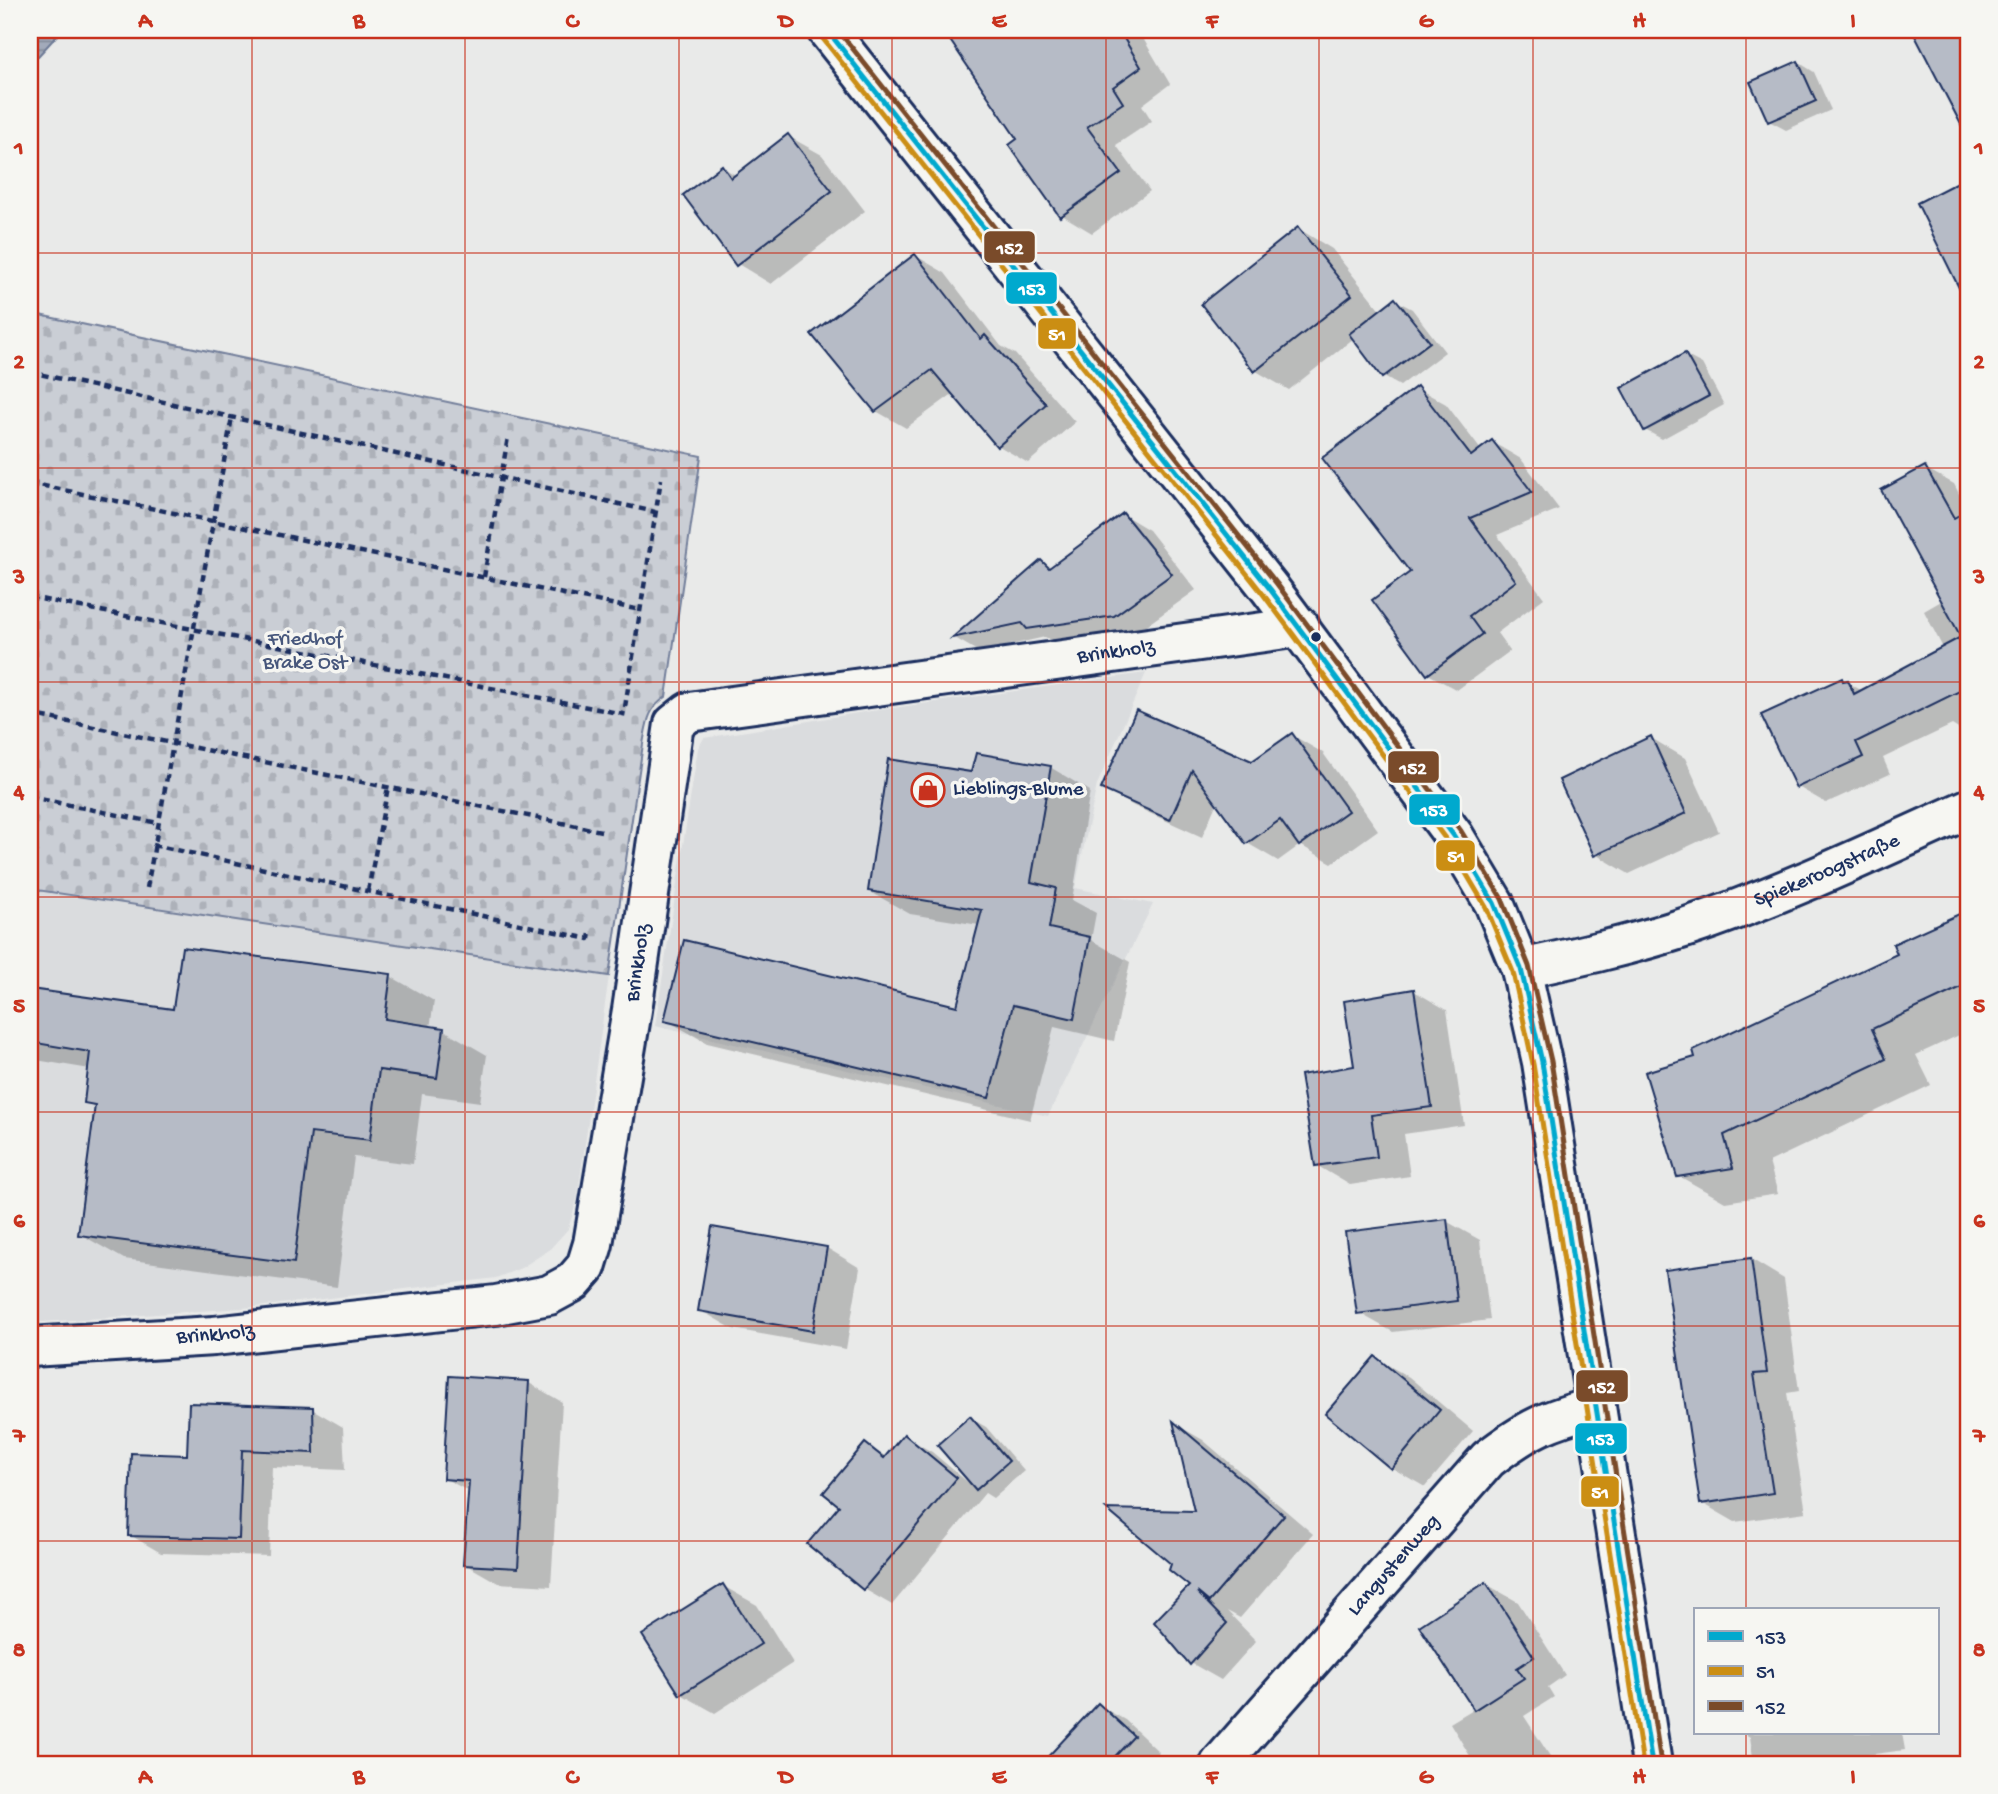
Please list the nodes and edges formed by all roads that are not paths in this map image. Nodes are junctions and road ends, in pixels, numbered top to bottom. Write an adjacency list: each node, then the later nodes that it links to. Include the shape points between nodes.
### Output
1 (827, 30): 2 (street)
2 (1300, 627): 4 (street, via 1454,836 1494,903); 5 (street, Brinkholz, via 689,712 674,724 593,1244 586,1267 573,1282 549,1295 496,1305 214,1336)
3 (1968, 809): 4 (street, Spiekeroogstraße, via 1839,867 1689,926)
4 (1521, 969): 6 (street, via 1542,1062)
5 (30, 1347)
6 (1596, 1407): 7 (street, Langustenweg, via 1559,1416 1529,1430 1489,1459); 8 (street)
7 (1220, 1764)
8 (1652, 1764)

